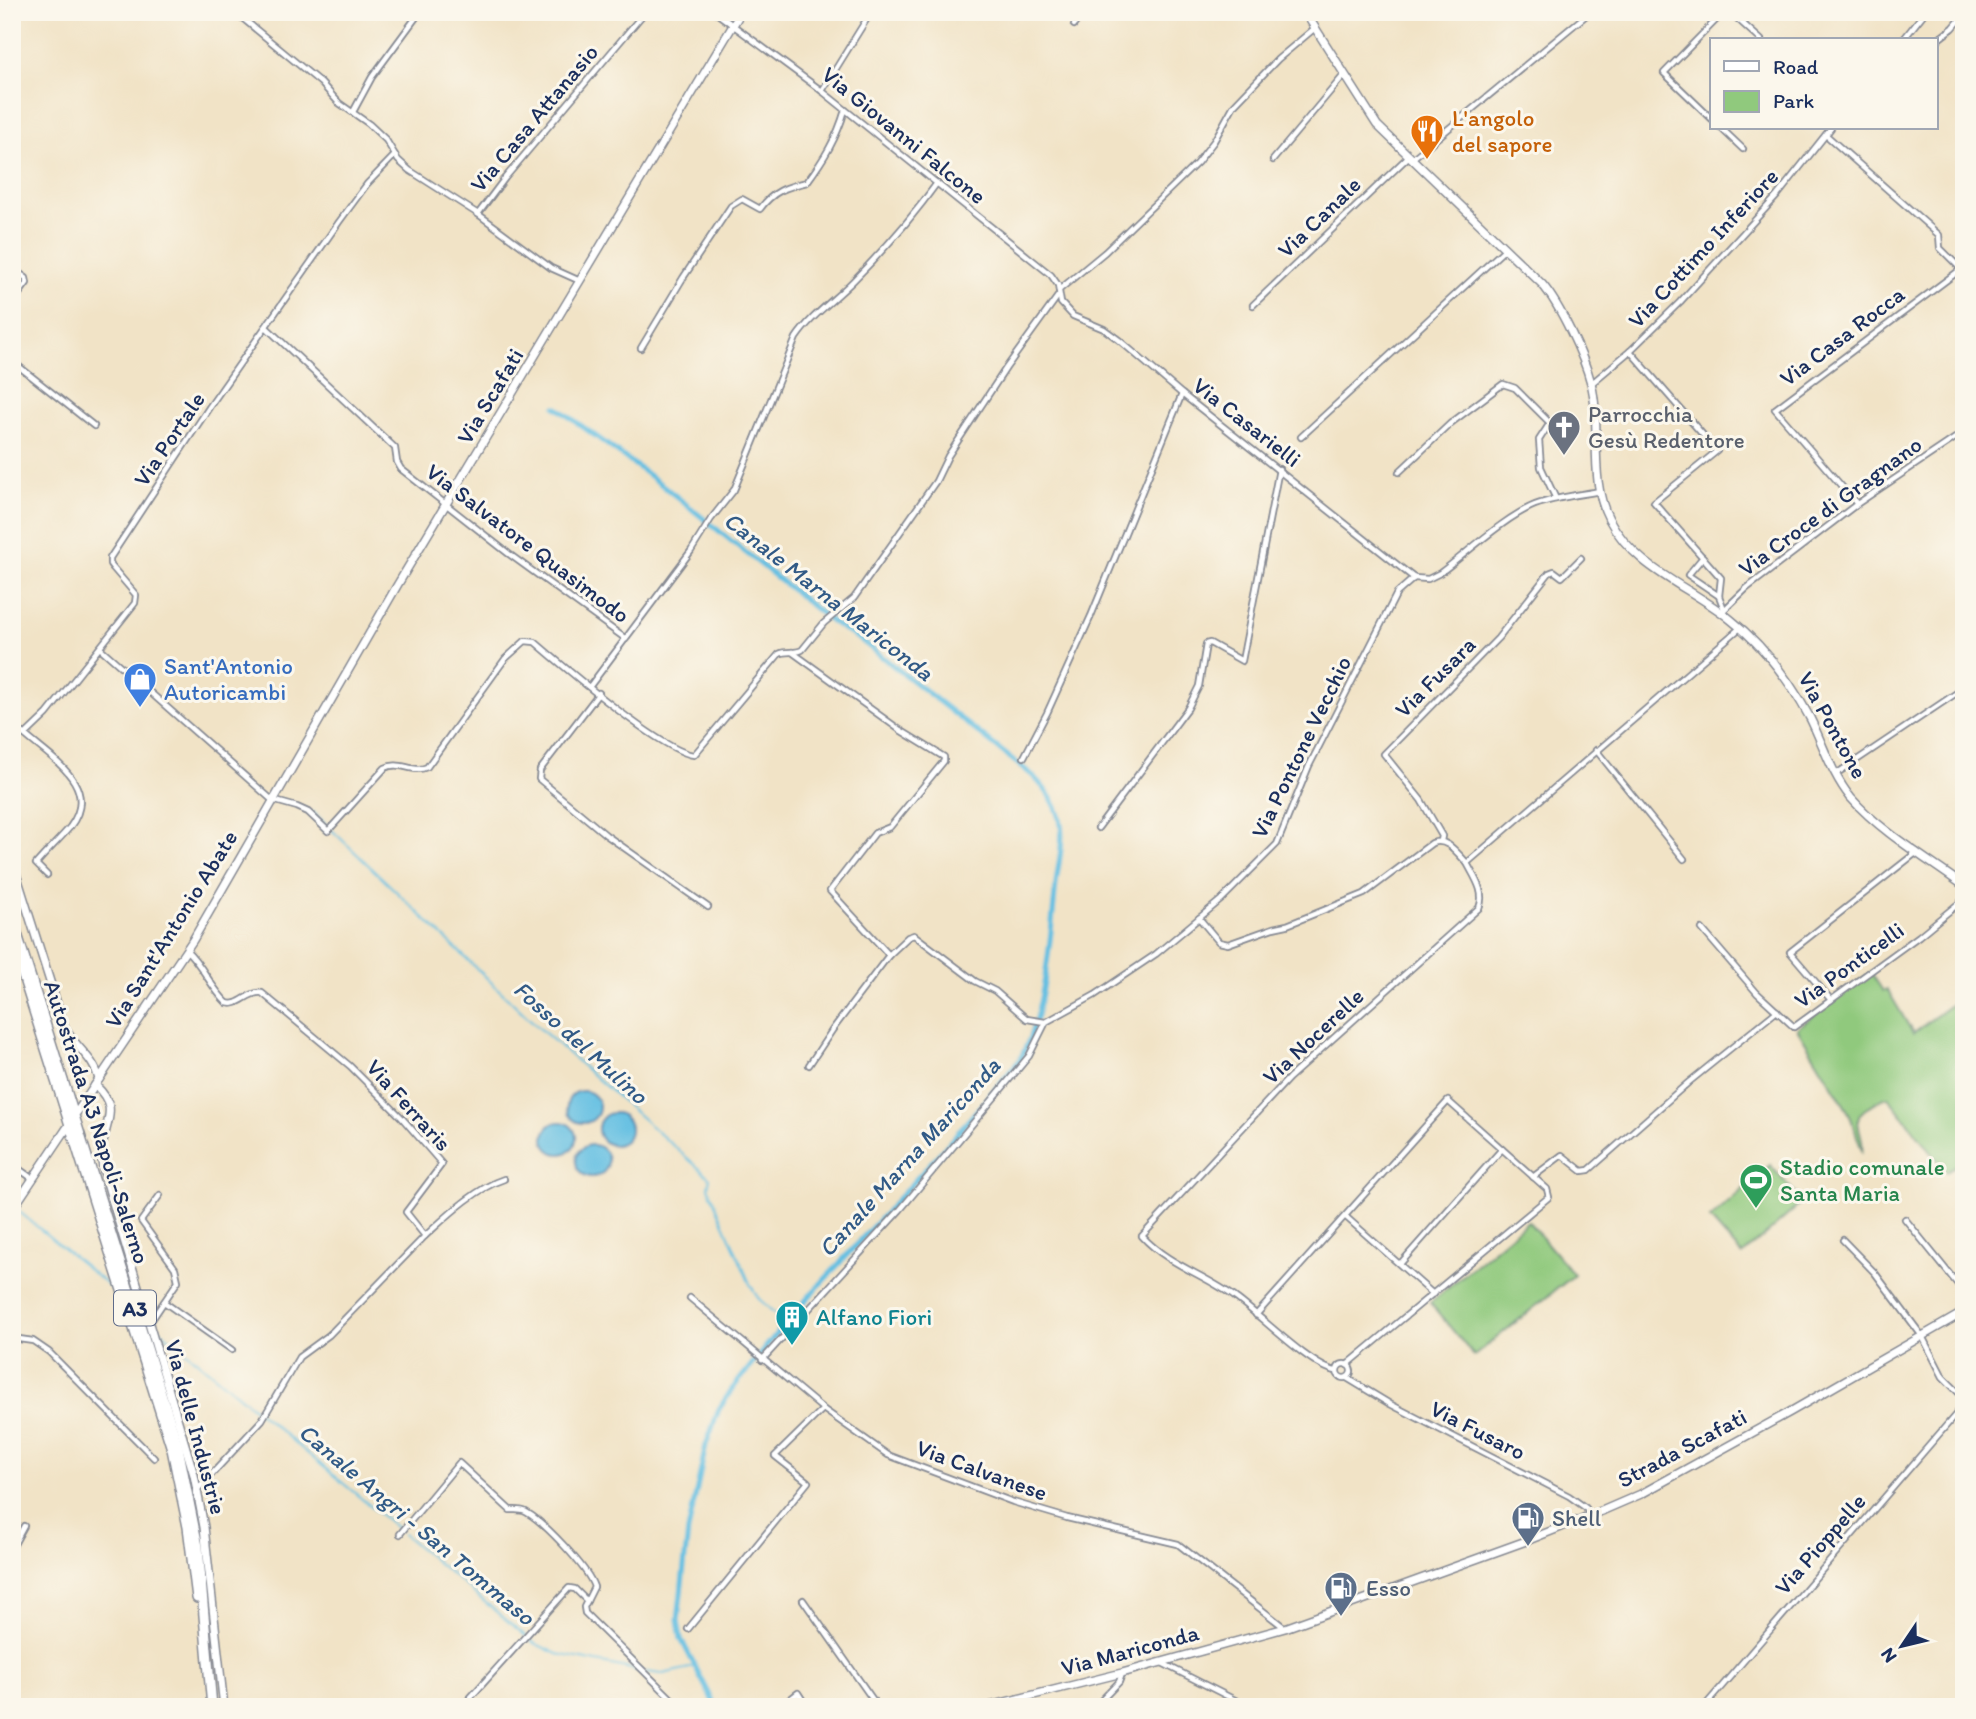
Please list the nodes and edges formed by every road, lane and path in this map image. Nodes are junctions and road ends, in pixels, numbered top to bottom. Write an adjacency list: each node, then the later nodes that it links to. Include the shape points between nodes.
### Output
1 (235, 12): 23 (street)
2 (420, 12): 23 (street, via 372,77)
3 (645, 12): 33 (street, Via Casa Attanasio)
4 (715, 12): 14 (street, Via Giovanni Falcone)
5 (741, 12): 14 (street, Via Scafati)
6 (871, 12): 21 (street)
7 (1083, 12): 15 (street)
8 (1305, 12): 16 (street, Via Pontone)
9 (1590, 12): 30 (street, Via Canale)
10 (1724, 12): 24 (street, via 1664,73)
11 (1730, 12): 17 (street)
12 (1925, 12): 18 (street)
13 (1964, 15): 19 (street)
14 (734, 25): 21 (street, Via Giovanni Falcone); 37 (street, Via Scafati)
15 (1074, 25)
16 (1315, 27): 20 (street, Via Pontone); 38 (street, via 1234,105 1197,163)
17 (1759, 38)
18 (1905, 38)
19 (1938, 39)
20 (1345, 75): 30 (street, Via Pontone, via 1377,125); 31 (street)
21 (822, 91): 22 (street, Via Giovanni Falcone)
22 (845, 110): 32 (street, Via Giovanni Falcone); 42 (street, via 829,152 807,182 770,195 760,209 742,199 731,206)
23 (353, 112): 29 (street, via 381,135)
24 (1710, 117)
25 (1723, 130): 28 (street)
26 (1830, 130): 27 (street, Via Cottimo Inferiore)
27 (1826, 135): 36 (street, via 1939,235 1940,248); 43 (street, Via Cottimo Inferiore, via 1777,196)
28 (1743, 149)
29 (394, 155): 33 (street, via 409,170); 41 (street, Via Portale, via 367,184)
30 (1411, 157): 34 (street, Via Pontone); 40 (street, Via Canale)
31 (1273, 160)
32 (937, 183): 38 (street, Via Giovanni Falcone, via 1051,275); 62 (street, via 863,271 796,338 734,490)
33 (478, 214): 37 (street, via 540,261)
34 (1506, 248): 45 (street, Via Pontone, via 1556,302); 49 (street)
35 (12, 268): 39 (street, via 27,280)
36 (1963, 268): 54 (street, Via Casa Rocca, via 1775,408)
37 (581, 281): 55 (street, Via Scafati)
38 (1058, 293): 46 (street, Via Casarielli, via 1073,316 1104,329); 64 (street, via 854,598 824,623 802,650)
39 (12, 303)
40 (1253, 305)
41 (267, 328): 55 (street, Via Salvatore Quasimodo, via 395,448 401,468); 63 (street, Via Portale, via 110,558 137,598)
42 (641, 348)
43 (1630, 351): 45 (street, Via Cottimo Inferiore); 56 (street, via 1717,451 1654,502)
44 (12, 361): 47 (street)
45 (1592, 384): 52 (street, Via Pontone)
46 (1182, 394): 50 (street, Via Casarielli); 72 (street, via 1091,616)
47 (94, 426)
48 (1964, 432): 54 (street, Via Croce di Gragnano)
49 (1301, 437)
50 (1279, 469): 58 (street, Via Casarielli); 75 (street, via 1242,661 1206,644 1199,686 1188,708)
51 (1399, 472): 53 (street, via 1451,423 1503,384 1515,388 1550,424 1539,440 1541,467)
52 (1600, 491): 53 (street); 60 (street, Via Pontone, via 1609,520 1639,557 1679,587)
53 (1556, 499): 58 (street, via 1510,519 1440,573 1428,579)
54 (1857, 504): 60 (street, Via Croce di Gragnano)
55 (446, 506): 62 (street, Via Salvatore Quasimodo); 74 (street, Via Scafati)
56 (1703, 557): 59 (street, via 1721,578); 59 (street, via 1688,575)
57 (1581, 558): 76 (street, Via Fusara, via 1562,577 1549,573 1498,638 1384,754 1421,800)
58 (1414, 578): 86 (street, Via Pontone Vecchio, via 1397,593 1309,766 1277,844)
59 (1719, 596): 60 (street)
60 (1723, 611): 61 (street, Via Pontone)
61 (1740, 628): 71 (street); 73 (street, Via Pontone, via 1786,678)
62 (626, 639): 65 (street)
63 (100, 648): 69 (street, Via Portale, via 47,714); 74 (street)
64 (791, 651): 67 (street, via 779,654 695,755 659,740); 90 (street, via 944,757 890,827 875,833 830,891)
65 (590, 686): 67 (street); 74 (street, via 536,642 525,640 505,659 427,767 417,770 390,765 331,829 308,812)
66 (1964, 688): 73 (street)
67 (599, 693): 84 (street, via 540,770 539,779 606,835)
68 (12, 726): 69 (street)
69 (24, 734): 70 (street, Via Portale); 81 (street, via 73,777 79,791 71,826 36,864)
70 (12, 740)
71 (1596, 750): 78 (street); 80 (street)
72 (1024, 757)
73 (1836, 774): 77 (street, Via Pontone, via 1850,797)
74 (272, 800): 89 (street, Via Sant'Antonio Abate)
75 (1098, 828)
76 (1441, 841): 80 (street, Via Nocerelle); 86 (street, via 1432,842 1364,894 1228,944 1219,942)
77 (1917, 852): 82 (street, Via Pontone); 91 (street, via 1790,952)
78 (1685, 859)
79 (12, 861): 95 (street, via 64,1026 74,1044)
80 (1467, 863): 110 (street, Via Nocerelle, via 1482,896 1474,913 1289,1078)
81 (47, 875)
82 (1963, 884)
83 (1964, 899): 91 (street, Via Ponticelli)
84 (708, 907)
85 (12, 918): 144 (highway, Autostrada A3 Napoli-Salerno / A3, via 186,1479 198,1547)
86 (1199, 918): 93 (street, Via Pontone Vecchio, via 1095,995)
87 (1702, 929): 92 (street, Via Ponticelli)
88 (12, 940): 143 (highway, Autostrada A3 Napoli-Salerno / A3, via 172,1449 191,1548)
89 (186, 950): 94 (street, Via Sant'Antonio Abate); 111 (street, Via Ferraris, via 227,1003 236,1004 257,992 269,997 350,1066 441,1161 441,1169 406,1212)
90 (889, 955): 93 (street, via 914,935 1027,1019); 96 (street)
91 (1831, 1000): 92 (street, Via Ponticelli, via 1794,1027)
92 (1777, 1011): 103 (street, via 1589,1170 1582,1171 1562,1155)
93 (1044, 1022): 124 (street, via 1029,1056 975,1122)
94 (112, 1059): 95 (street); 97 (street, Via Sant'Antonio Abate)
95 (95, 1063): 97 (street); 98 (street, Via delle Industrie)
96 (809, 1065)
97 (104, 1071): 98 (street, Via Sant'Antonio Abate)
98 (97, 1082): 99 (street, Via Sant'Antonio Abate); 120 (street, Via delle Industrie, via 109,1103 102,1147 104,1169)
99 (77, 1112)
100 (67, 1128): 104 (street)
101 (1502, 1149): 103 (street); 108 (street, via 1448,1101); 113 (street)
102 (12, 1164): 104 (street)
103 (1533, 1177): 115 (street, via 1548,1191 1548,1199)
104 (34, 1179): 107 (street)
105 (504, 1179): 111 (street, via 452,1211)
106 (160, 1195): 117 (street, via 141,1221 177,1272 178,1281)
107 (14, 1208)
108 (1346, 1217): 113 (street); 119 (street)
109 (1905, 1219): 114 (street)
110 (1144, 1232): 119 (street, Via Fusaro, via 1142,1236 1177,1265 1223,1289)
111 (425, 1236): 132 (street, via 330,1335 299,1357 262,1420)
112 (1843, 1240): 121 (street, via 1875,1273)
113 (1400, 1265): 115 (street)
114 (1964, 1292)
115 (1433, 1294): 125 (street)
116 (690, 1298): 124 (street, Via Calvanese)
117 (164, 1301): 120 (street); 123 (street)
118 (1964, 1312): 121 (street, Strada Scafati)
119 (1256, 1315): 126 (street, Via Fusaro, via 1327,1369)
120 (148, 1325): 132 (street, Via delle Industrie)
121 (1922, 1336): 128 (street, via 1943,1377); 133 (street, Strada Scafati, via 1641,1494)
122 (12, 1338): 131 (street, via 33,1341 49,1352)
123 (232, 1350)
124 (761, 1360): 130 (street, Via Calvanese)
125 (1347, 1365): 126 (street); 127 (street, via 1351,1373)
126 (1336, 1371): 127 (street, Via Fusaro)
127 (1347, 1378): 133 (street, Via Fusaro, via 1580,1503)
128 (1964, 1398)
129 (1964, 1405): 154 (street, Via Pioppelle)
130 (823, 1409): 139 (street, Via Calvanese, via 888,1455 953,1480 1067,1518 1178,1544); 140 (street, via 775,1456 808,1482)
131 (154, 1458)
132 (197, 1490): 145 (street, Via delle Industrie)
133 (1590, 1516): 139 (street, Strada Scafati)
134 (24, 1526): 136 (street)
135 (401, 1531): 138 (street, via 459,1463 510,1510 526,1512 568,1550 594,1585)
136 (12, 1548)
137 (803, 1600): 150 (street)
138 (587, 1601): 146 (street, via 569,1588); 147 (street, via 585,1613)
139 (1285, 1628): 141 (street, Via Mariconda)
140 (688, 1629)
141 (1161, 1662): 142 (street, Via Mariconda); 153 (street)
142 (1122, 1673): 151 (street, Via Mariconda); 152 (street)
143 (206, 1707)
144 (212, 1707)
145 (223, 1707)
146 (462, 1707)
147 (680, 1707)
148 (780, 1707): 149 (street, via 798,1693)
149 (807, 1707)
150 (878, 1707)
151 (985, 1707)
152 (1095, 1707)
153 (1249, 1707)
154 (1703, 1707)

